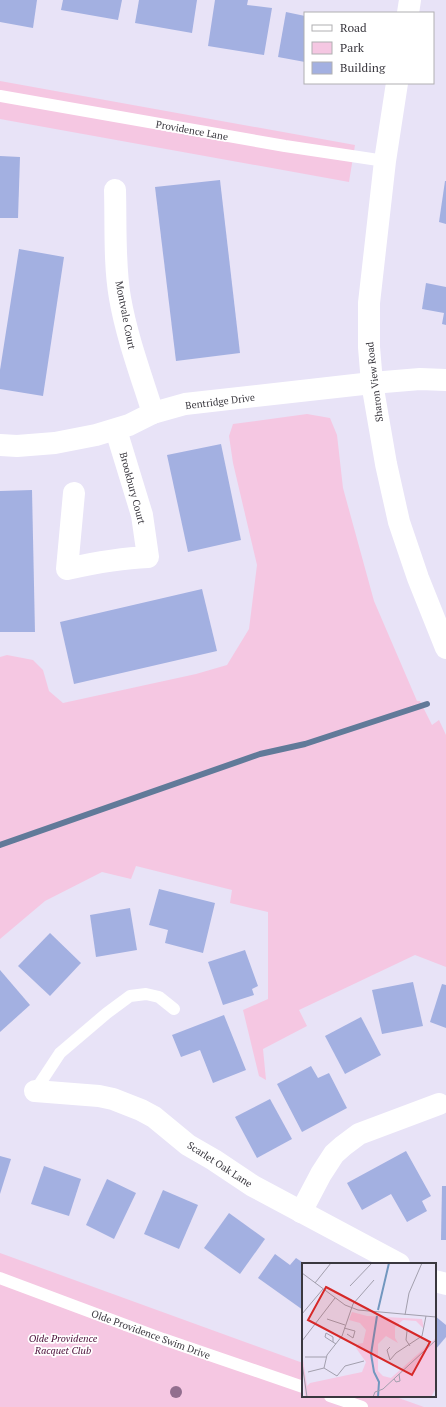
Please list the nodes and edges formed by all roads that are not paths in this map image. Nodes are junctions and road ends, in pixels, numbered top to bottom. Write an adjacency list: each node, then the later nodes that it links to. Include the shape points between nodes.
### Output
1 (410, 0): 2 (street)
2 (408, 12)
3 (397, 84): 5 (street, Sharon View Road)
4 (0, 96): 5 (lane, Providence Lane)
5 (385, 161): 8 (street, Sharon View Road, via 369,303)
6 (115, 190): 9 (street, Montvale Court, via 120,297 129,341)
7 (446, 380): 8 (street, Bentridge Drive, via 420,379)
8 (372, 384): 9 (street, Bentridge Drive, via 185,404); 13 (street, Sharon View Road, via 399,522)
9 (153, 413): 10 (street, Bentridge Drive)
10 (116, 430): 11 (street, Bentridge Drive, via 55,443); 12 (street, Brookbury Court, via 142,515 148,557 120,559 67,570)
11 (0, 445)
12 (74, 493)
13 (446, 648)
14 (174, 1009): 15 (lane, via 159,997 146,994 130,996 60,1053)
15 (35, 1091): 17 (street, Scarlet Oak Lane, via 99,1096 141,1110 154,1117 188,1145 253,1186)
16 (439, 1104): 17 (street, via 359,1134 343,1146 334,1154 321,1174)
17 (301, 1212): 18 (street, Scarlet Oak Lane)
18 (397, 1263)
19 (0, 1278): 22 (lane, Olde Providence Swim Drive, via 163,1339)
20 (436, 1281): 21 (street)
21 (446, 1284)
22 (302, 1387)
23 (333, 1397): 24 (lane)
24 (362, 1407)

